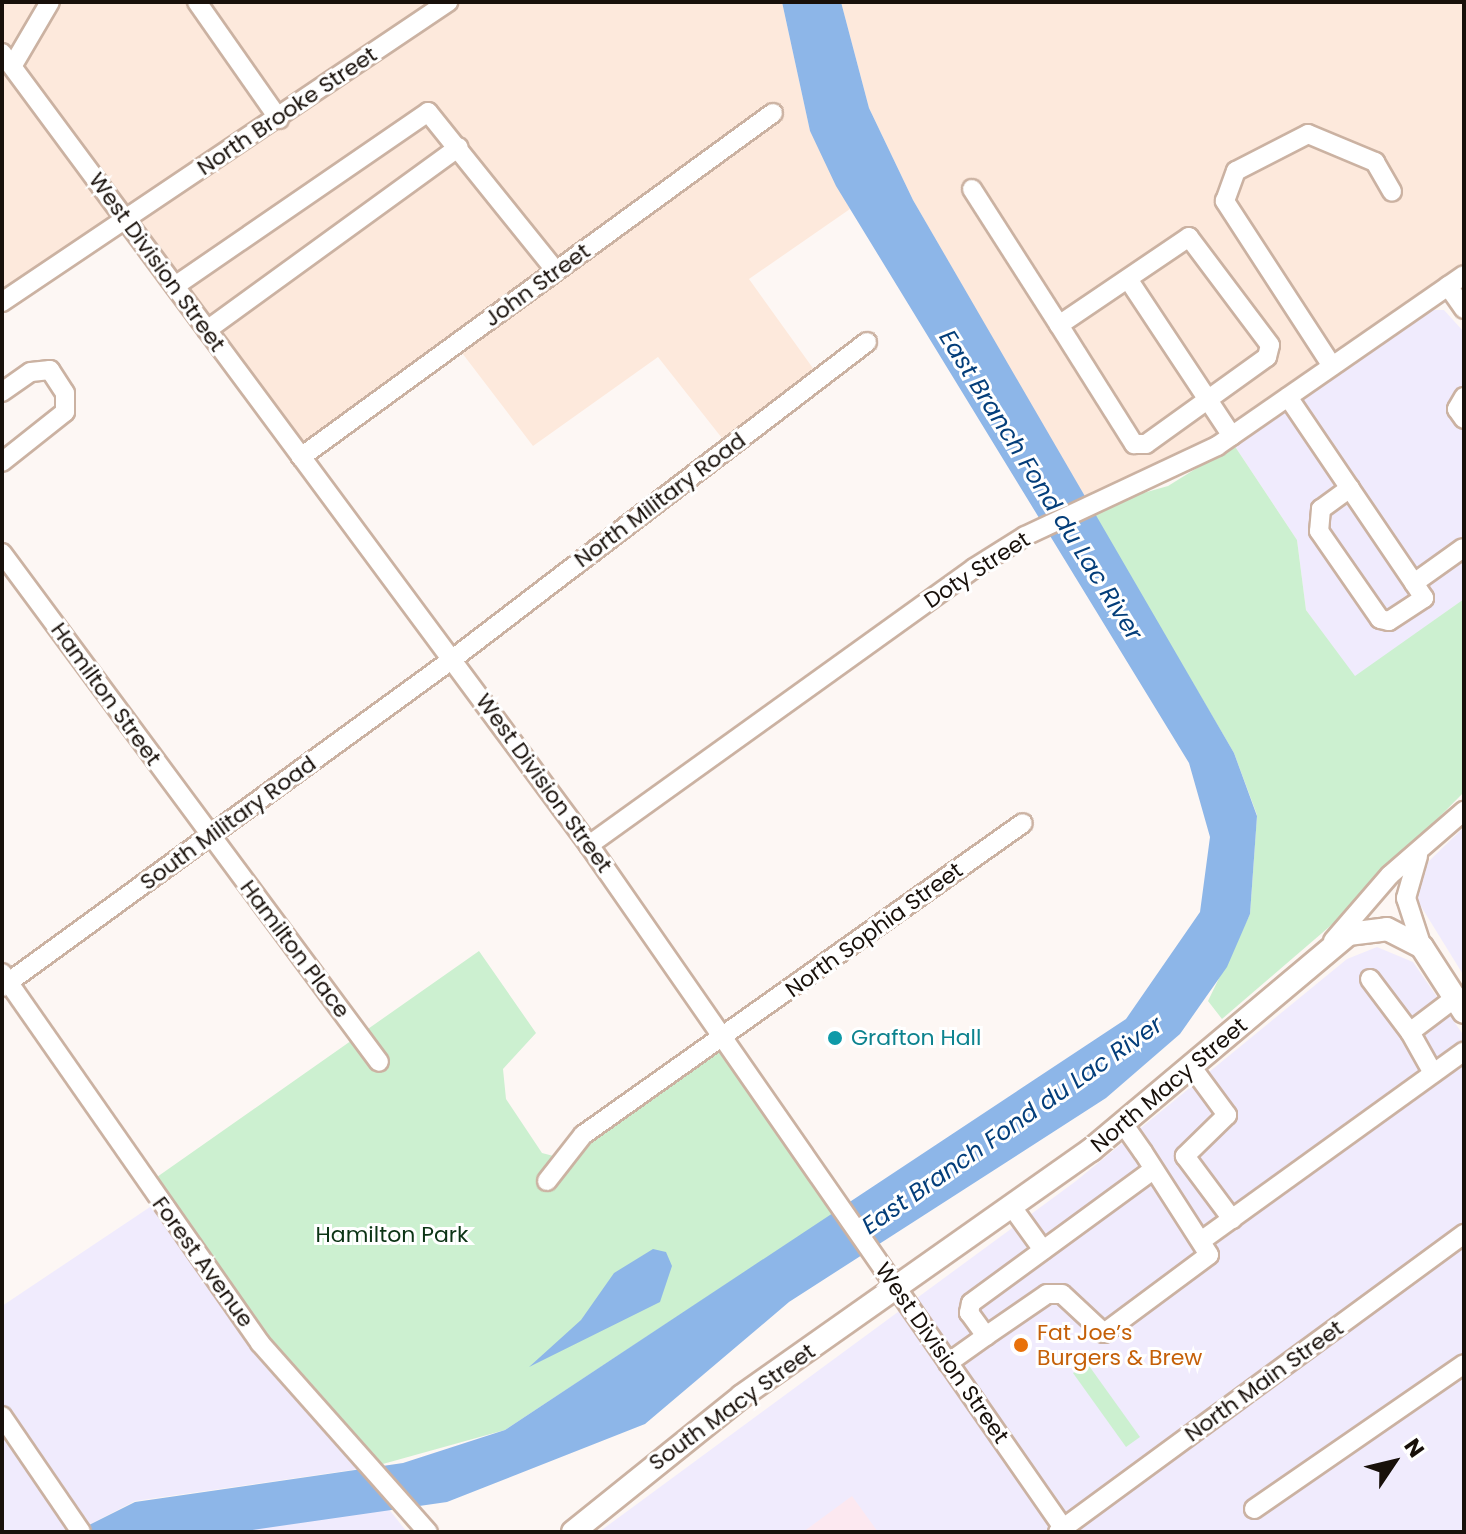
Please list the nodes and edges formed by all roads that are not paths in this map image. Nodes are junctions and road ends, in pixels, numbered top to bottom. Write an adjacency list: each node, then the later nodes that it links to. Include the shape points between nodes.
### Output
1 (50, 2): 4 (street)
2 (197, 2): 6 (street)
3 (448, 2): 6 (street, North Brooke Street)
4 (8, 59): 10 (street, West Division Street)
5 (773, 113): 11 (street, John Street)
6 (279, 119): 10 (street, North Brooke Street)
7 (459, 147): 11 (street); 14 (street, via 428,112); 18 (street)
8 (972, 189): 17 (street)
9 (1392, 192): 20 (street, via 1375,162 1308,134 1236,171 1225,201)
10 (124, 218): 14 (street, West Division Street); 15 (street, North Brooke Street)
11 (556, 271): 25 (street, John Street)
12 (1128, 279): 17 (street); 23 (street); 23 (street, via 1189,237 1270,345 1267,357)
13 (1456, 280): 16 (street); 20 (street, Doty Street)
14 (175, 286): 18 (street, West Division Street)
15 (2, 302)
16 (1464, 309)
17 (1059, 325): 23 (street, via 1134,444 1146,444)
18 (207, 330): 25 (street, West Division Street)
19 (867, 342): 31 (street, North Military Road)
20 (1332, 366): 22 (street, Doty Street)
21 (2, 392): 26 (street, via 31,372 50,370 65,393 65,412)
22 (1288, 397): 24 (street, Doty Street); 27 (street)
23 (1210, 398): 24 (street)
24 (1232, 436): 35 (street, Doty Street, via 1025,536)
25 (301, 457): 31 (street, West Division Street)
26 (2, 462)
27 (1350, 488): 30 (street); 30 (street, via 1321,509 1319,531 1380,619 1389,621 1424,598)
28 (1463, 548): 30 (street)
29 (2, 553): 34 (street, Hamilton Street)
30 (1414, 583)
31 (454, 658): 34 (street, South Military Road); 35 (street, West Division Street)
32 (1464, 811): 36 (street, North Macy Street)
33 (1023, 823): 43 (street, North Sophia Street)
34 (211, 836): 40 (street, South Military Road); 45 (street, Hamilton Place)
35 (589, 845): 43 (street, West Division Street)
36 (1418, 855): 37 (street, North Macy Street, via 1390,875); 38 (street, via 1406,898)
37 (1328, 947): 38 (main road, via 1373,927); 46 (main road, North Macy Street)
38 (1422, 947): 41 (main road)
39 (1370, 979): 42 (street)
40 (4, 981): 64 (street, Forest Avenue, via 260,1343)
41 (1462, 1008): 42 (street)
42 (1410, 1032): 47 (street)
43 (726, 1036): 50 (street, North Sophia Street, via 583,1135); 56 (street, West Division Street)
44 (1464, 1051): 47 (street)
45 (379, 1062)
46 (1191, 1066): 48 (main road, North Macy Street); 52 (street, via 1227,1115 1185,1156)
47 (1433, 1073): 52 (street)
48 (1124, 1125): 49 (street); 51 (main road, North Macy Street)
49 (1153, 1170): 54 (street); 55 (street)
50 (547, 1181)
51 (1012, 1207): 55 (street); 56 (main road, North Macy Street)
52 (1232, 1219): 54 (street)
53 (1464, 1234): 63 (street, North Main Street)
54 (1201, 1241): 57 (street, via 1209,1255 1104,1333 1062,1294 1047,1294)
55 (1043, 1250): 57 (street, via 971,1303 969,1313)
56 (897, 1290): 58 (street, West Division Street); 65 (main road, South Macy Street, via 742,1396)
57 (986, 1336): 58 (street)
58 (948, 1363): 63 (street, West Division Street)
59 (1464, 1364): 61 (street)
60 (2, 1416): 62 (street)
61 (1254, 1509)
62 (79, 1528)
63 (1063, 1531)
64 (428, 1532)
65 (573, 1532)

